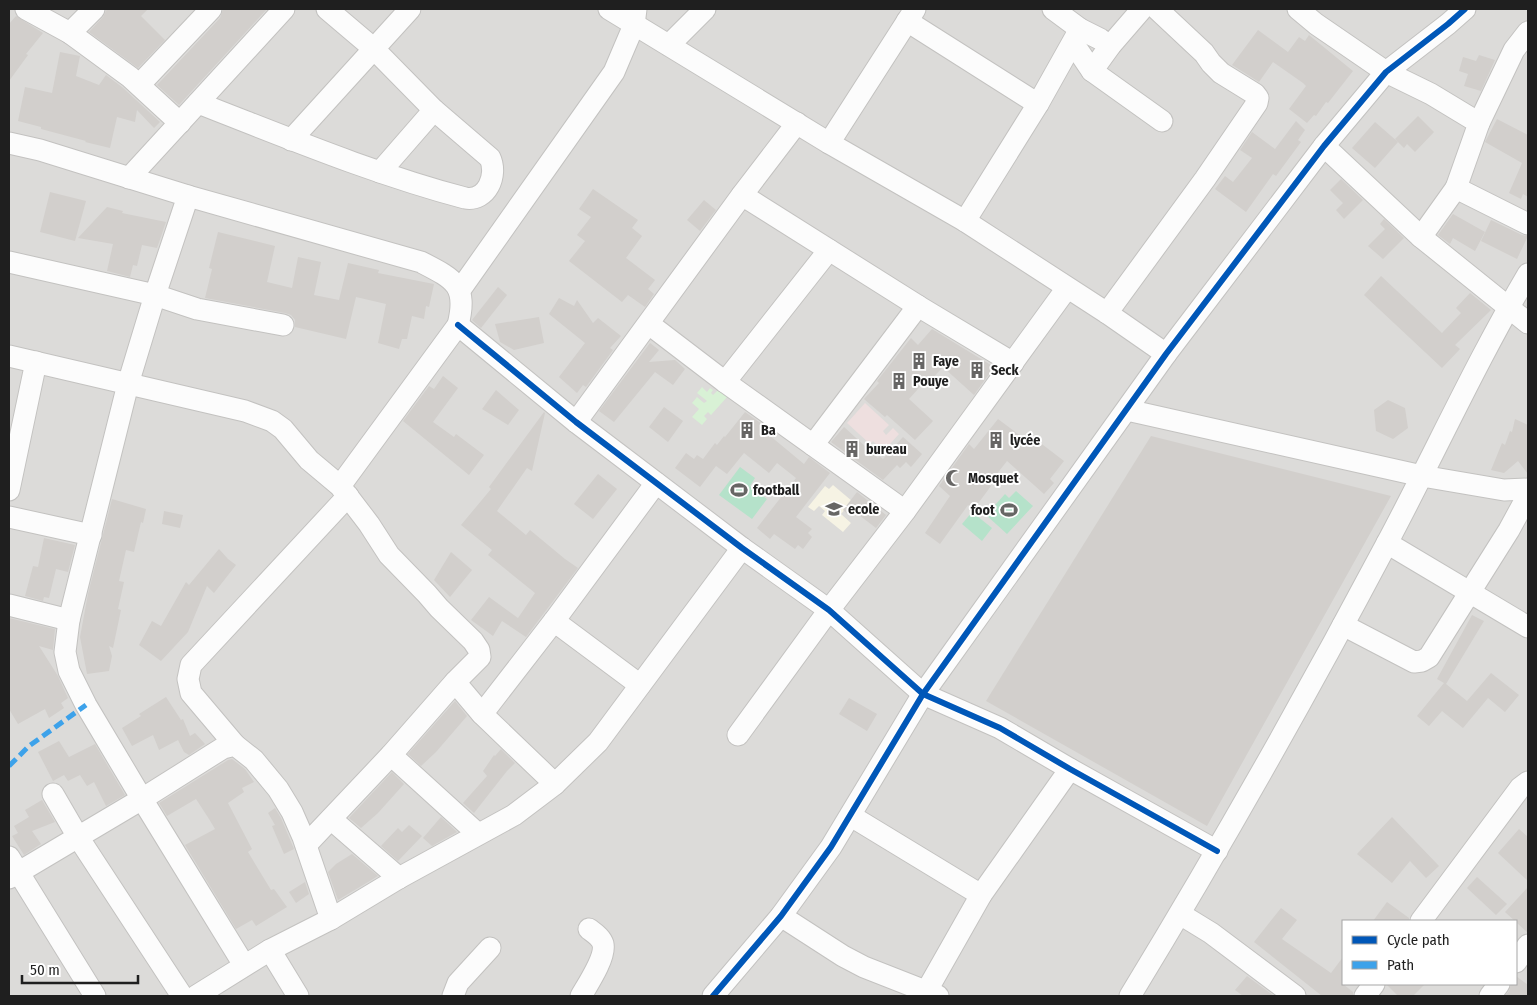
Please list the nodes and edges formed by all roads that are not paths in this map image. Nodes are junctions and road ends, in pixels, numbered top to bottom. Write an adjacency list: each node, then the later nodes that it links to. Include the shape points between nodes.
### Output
1 (26, 9): 18 (street)
2 (94, 9): 18 (street)
3 (211, 9): 25 (street)
4 (284, 9): 26 (street)
5 (328, 9): 22 (street)
6 (410, 9): 22 (street)
7 (609, 9): 16 (street)
8 (705, 9): 20 (street)
9 (1053, 9): 19 (street)
10 (1142, 9): 21 (street)
11 (1157, 9): 53 (street, via 1221,73 1255,94 1258,102)
12 (1298, 9): 15 (street)
13 (1465, 9): 24 (street)
14 (911, 15): 27 (street); 35 (street)
15 (1321, 16): 24 (street)
16 (635, 17): 20 (street); 49 (street, via 614,72)
17 (1528, 32): 32 (street, via 1514,50)
18 (70, 33): 25 (street)
19 (1076, 36): 21 (street, via 1100,39); 23 (street); 27 (street)
20 (669, 45): 31 (street)
21 (1110, 46): 23 (street)
22 (373, 48): 28 (street); 33 (street)
23 (1092, 71): 29 (street)
24 (1386, 72): 32 (street); 36 (street)
25 (140, 84): 30 (street)
26 (198, 103): 30 (street); 33 (street)
27 (1038, 104): 42 (street)
28 (434, 110): 37 (street); 37 (street, via 490,158 494,173 486,189 473,199)
29 (1162, 121)
30 (180, 122): 38 (street)
31 (797, 123): 35 (street); 40 (street)
32 (1479, 123): 39 (street)
33 (291, 140): 37 (street)
34 (9, 143): 38 (street)
35 (829, 143): 42 (street)
36 (1324, 146): 44 (street); 58 (street)
37 (380, 172)
38 (129, 178): 41 (street)
39 (1456, 188): 43 (street); 44 (street)
40 (742, 195): 45 (street); 55 (street)
41 (188, 196): 49 (street, via 421,262 446,275); 50 (street)
42 (965, 221): 48 (street)
43 (1528, 224)
44 (1420, 237): 52 (street)
45 (829, 250): 51 (street); 62 (street)
46 (9, 262): 50 (street)
47 (1528, 274): 52 (street)
48 (1067, 288): 53 (street); 61 (street)
49 (460, 290): 57 (street, via 462,309)
50 (154, 296): 56 (street, via 198,309); 63 (street)
51 (918, 306): 61 (street); 66 (street)
52 (1509, 307): 54 (street); 67 (street)
53 (1107, 313): 58 (street)
54 (1528, 323)
55 (649, 324): 62 (street); 65 (street)
56 (283, 325)
57 (458, 325): 65 (street); 71 (street)
58 (1166, 354): 64 (street)
59 (9, 356): 60 (street)
60 (36, 362): 63 (street); 69 (street)
61 (1013, 363): 73 (street)
62 (725, 382): 66 (street)
63 (128, 384): 71 (street, via 245,411 272,421); 75 (street)
64 (1127, 410): 67 (street); 87 (street)
65 (576, 422): 68 (street)
66 (813, 445): 73 (street)
67 (1422, 476): 70 (street, via 1504,490); 76 (street)
68 (656, 483): 77 (street); 82 (street)
69 (9, 490)
70 (1528, 490)
71 (344, 491): 85 (street, via 389,554 479,650 480,657); 90 (street, via 192,665 188,679 190,693)
72 (1528, 495): 78 (street)
73 (904, 511): 80 (street)
74 (9, 517): 75 (street)
75 (91, 534): 81 (street)
76 (1387, 543): 78 (street); 83 (street)
77 (742, 548): 80 (street); 86 (street)
78 (1470, 592): 83 (street, via 1429,657 1422,661 1414,662); 84 (street)
79 (9, 604): 81 (street)
80 (828, 610): 87 (street); 89 (street)
81 (69, 620): 96 (street, via 65,644 69,671)
82 (554, 621): 86 (street); 88 (street)
83 (1343, 625): 102 (street)
84 (1528, 628)
85 (455, 682): 88 (street); 91 (street)
86 (640, 685): 94 (street, via 598,742)
87 (923, 694): 92 (street, via 1000,728); 97 (street)
88 (482, 714): 94 (street)
89 (738, 734)
90 (235, 745): 96 (street, via 223,748); 101 (street, via 254,760 278,789)
91 (391, 755): 98 (street); 99 (street)
92 (1070, 769): 102 (street); 105 (street)
93 (1528, 782): 109 (street, via 1520,788)
94 (555, 784): 99 (street, via 514,815)
95 (53, 794): 100 (street)
96 (142, 799): 100 (street); 115 (street)
97 (851, 816): 105 (street); 107 (street)
98 (331, 819): 101 (street); 104 (street)
99 (478, 834): 104 (street)
100 (78, 837): 103 (street); 120 (street)
101 (306, 845): 108 (street)
102 (1218, 850): 106 (street)
103 (12, 869): 119 (street)
104 (398, 878): 108 (street)
105 (981, 895): 118 (street)
106 (1180, 914): 126 (street); 127 (street, via 1211,933)
107 (781, 916): 118 (street, via 864,967); 125 (street)
108 (331, 919): 113 (street)
109 (1422, 920)
110 (589, 928): 124 (street, via 600,938 602,955)
111 (1528, 945): 114 (street)
112 (490, 948): 123 (street, via 458,983)
113 (270, 950): 115 (street); 122 (street)
114 (1517, 961)
115 (244, 965): 121 (street)
116 (1373, 985): 128 (street)
117 (1498, 985): 129 (street)
118 (932, 994)
119 (96, 996)
120 (182, 996)
121 (196, 996)
122 (298, 996)
123 (452, 996)
124 (581, 996)
125 (713, 996)
126 (1130, 996)
127 (1295, 996)
128 (1364, 996)
129 (1490, 996)

